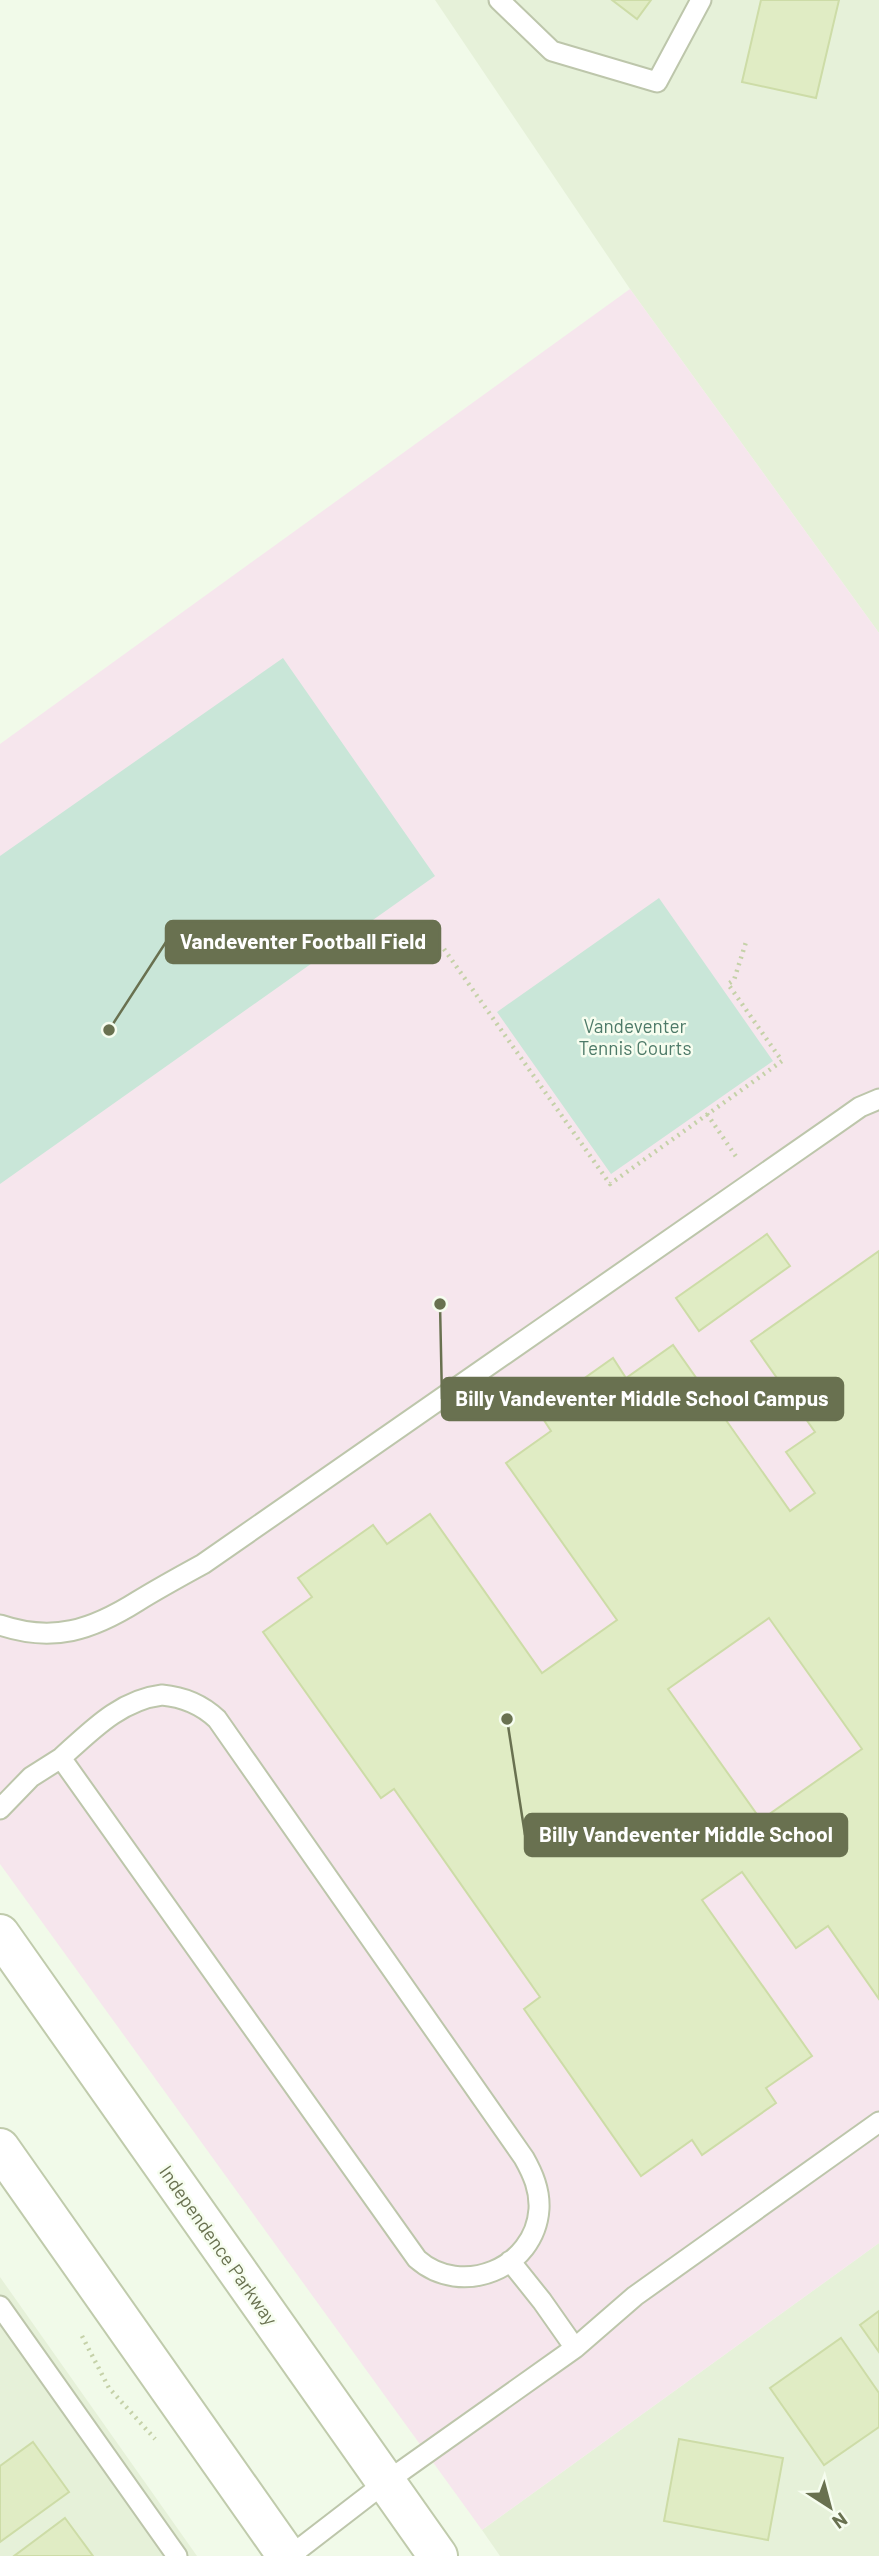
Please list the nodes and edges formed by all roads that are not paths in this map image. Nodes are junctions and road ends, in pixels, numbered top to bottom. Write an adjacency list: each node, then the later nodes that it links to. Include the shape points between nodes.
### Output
1 (499, 0): 2 (lane, via 552,51 657,82)
2 (701, 0)
3 (879, 1099): 4 (lane, via 860,1107 203,1564 118,1615 64,1633 37,1634)
4 (0, 1625)
5 (61, 1758): 6 (lane, via 31,1777); 10 (lane, via 416,2259 434,2272 463,2278 485,2275); 10 (lane, via 103,1720 149,1696 176,1696 217,1719 529,2168 537,2187 538,2216 525,2245)
6 (0, 1809)
7 (0, 1934): 13 (main road, Independence Parkway)
8 (879, 2122): 12 (lane, via 635,2296)
9 (0, 2148): 15 (main road)
10 (510, 2261): 12 (lane)
11 (0, 2306): 14 (lane)
12 (575, 2348): 13 (lane)
13 (386, 2482): 15 (lane); 16 (main road, Independence Parkway)
14 (177, 2556)
15 (289, 2556)
16 (438, 2556)

